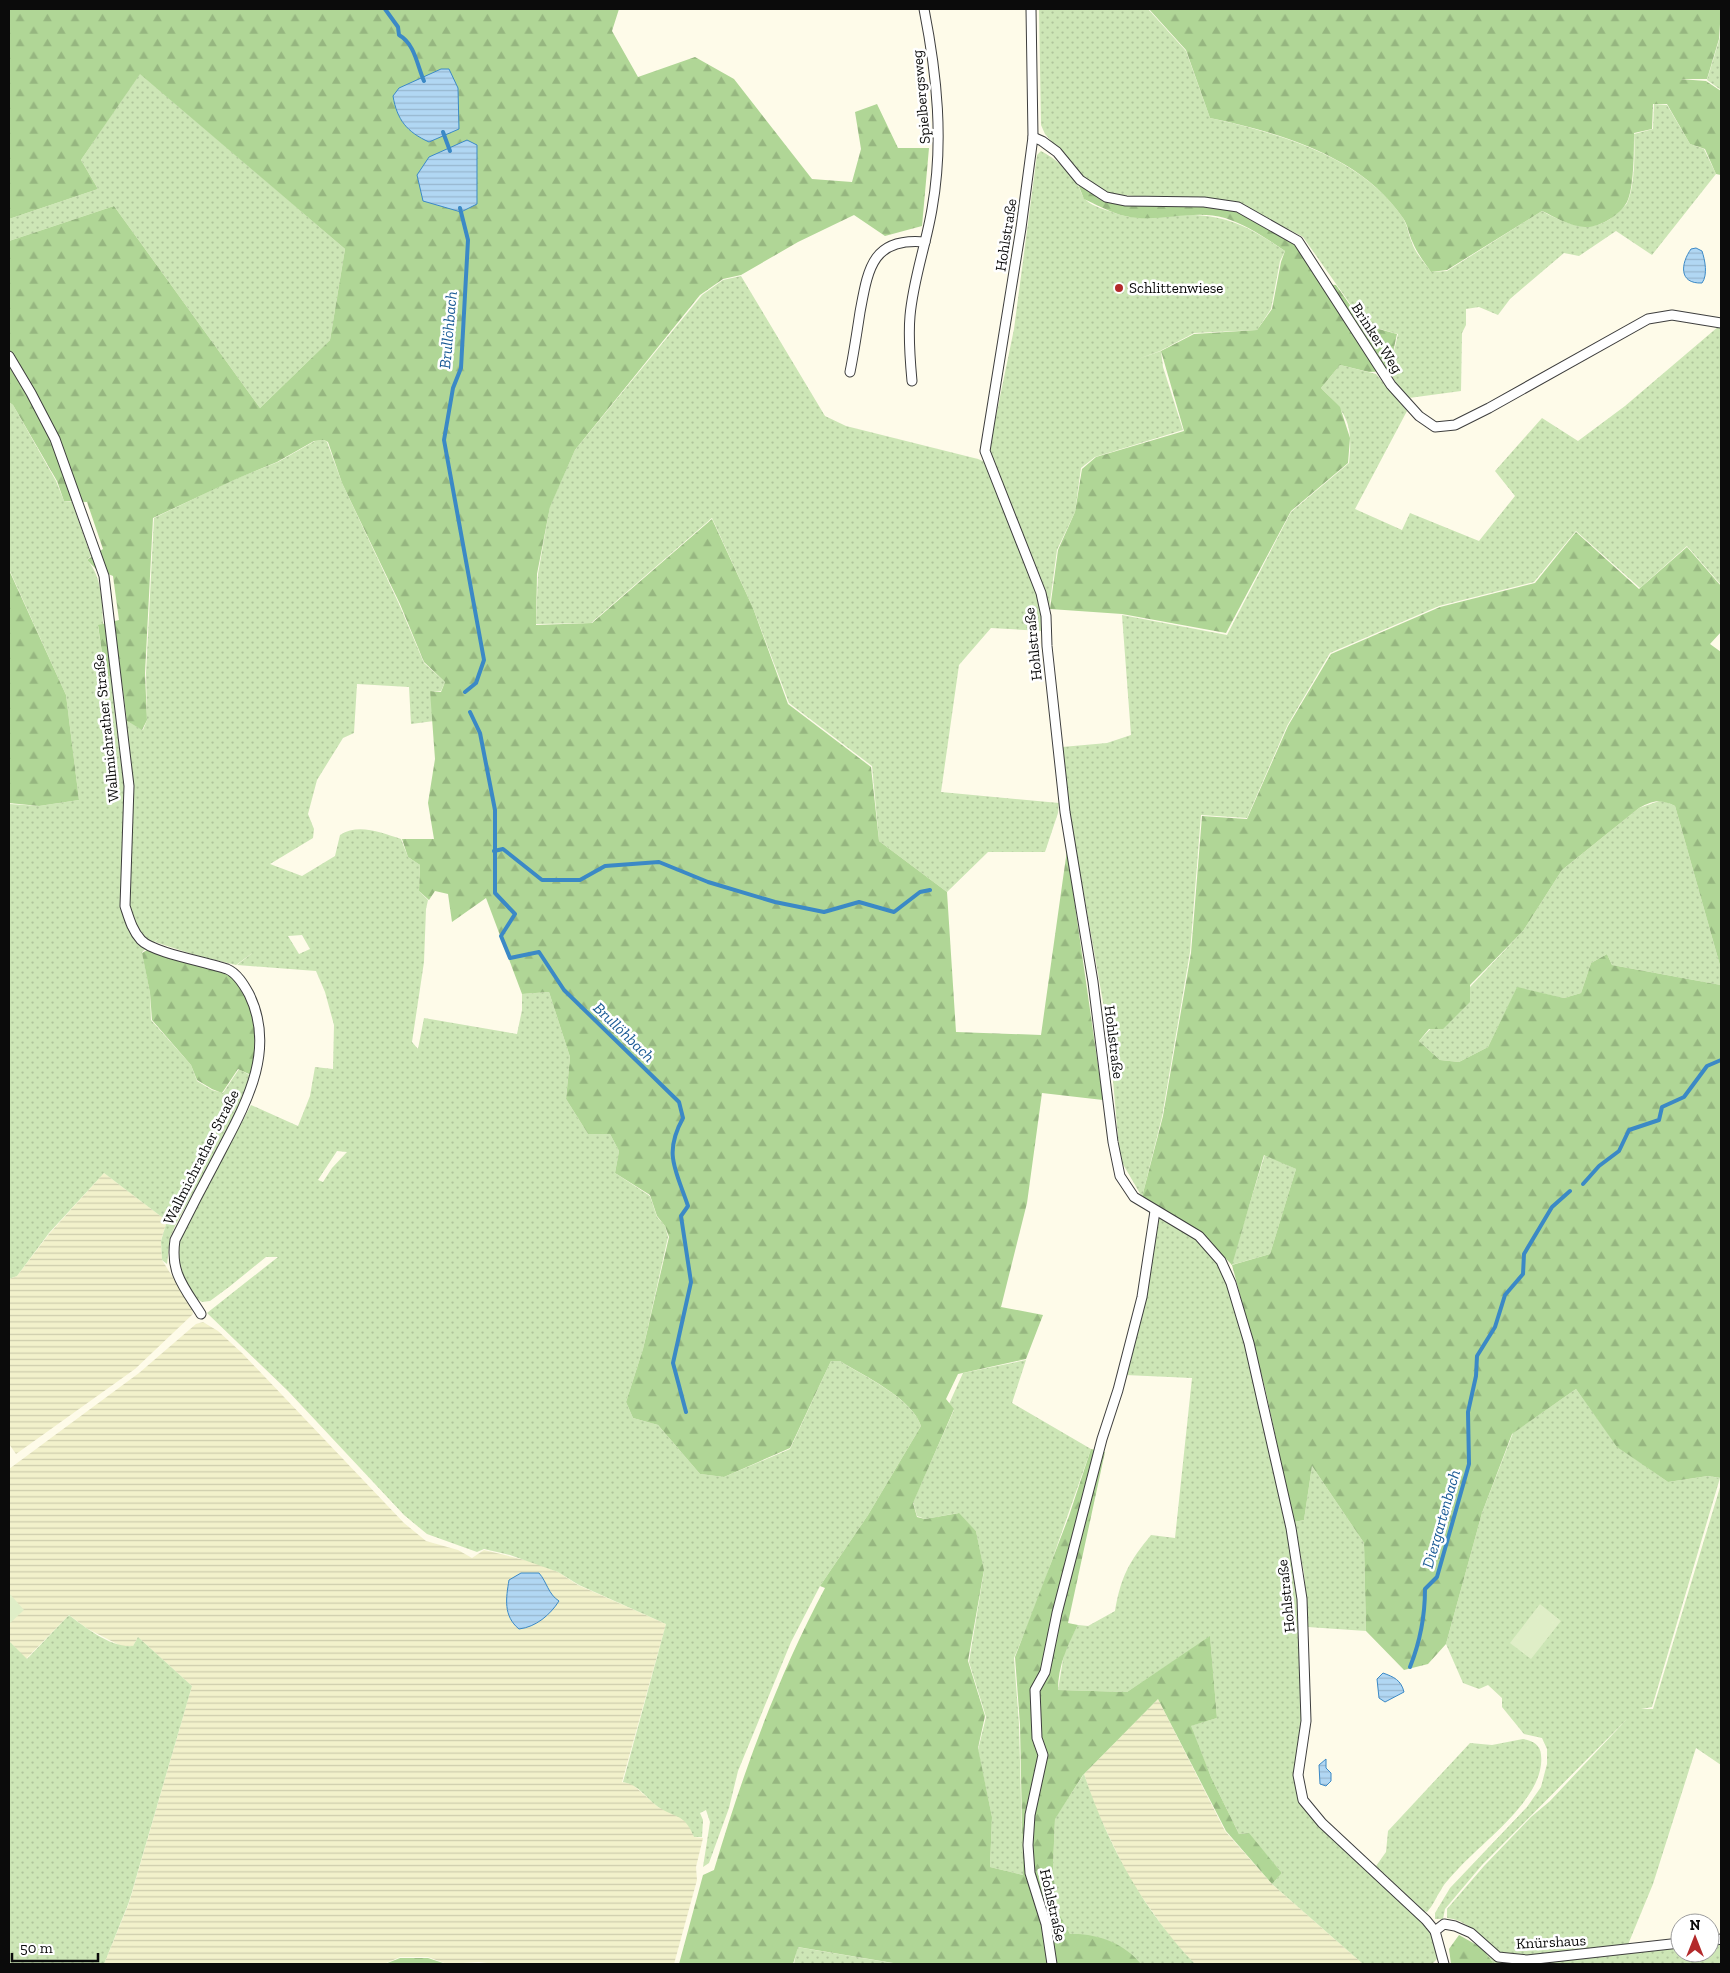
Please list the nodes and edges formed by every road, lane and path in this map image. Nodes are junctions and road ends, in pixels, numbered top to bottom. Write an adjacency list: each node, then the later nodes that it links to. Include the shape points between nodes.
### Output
1 (924, 9): 4 (street, Spielbergsweg, via 935,76 939,137 933,208)
2 (1032, 9): 3 (street, Hohlstraße)
3 (1033, 138): 5 (street, Brinker Weg, via 1058,152 1080,180 1106,196 1238,207 1298,241 1390,384 1419,416 1435,427 1455,425 1490,408 1648,319 1672,315); 9 (street, Hohlstraße, via 985,451 1041,593 1046,616 1065,812 1120,1176 1134,1197)
4 (925, 242): 7 (street, via 899,243 874,259 866,280); 8 (street, Spielbergsweg, via 910,315)
5 (1721, 323)
6 (9, 356): 10 (street, Wallmichrather Straße, via 55,439 104,576 129,786 126,906 130,924 142,942 230,970 243,984 253,1003 260,1032 260,1055 248,1099 175,1240 172,1256 176,1272)
7 (850, 372)
8 (912, 381)
9 (1155, 1211): 11 (street, Hohlstraße, via 1199,1236 1221,1261 1250,1343 1291,1528 1302,1599 1306,1721 1298,1775 1303,1800 1315,1816); 13 (street, Hohlstraße, via 1142,1297 1102,1439 1045,1672 1036,1690 1037,1738 1043,1756 1030,1815 1028,1845 1030,1873 1046,1924)
10 (201, 1314)
11 (1435, 1930): 12 (street, Knürshaus, via 1444,1924 1455,1926 1471,1933 1498,1957 1527,1960); 14 (street)
12 (1670, 1945)
13 (1052, 1964)
14 (1444, 1964)

